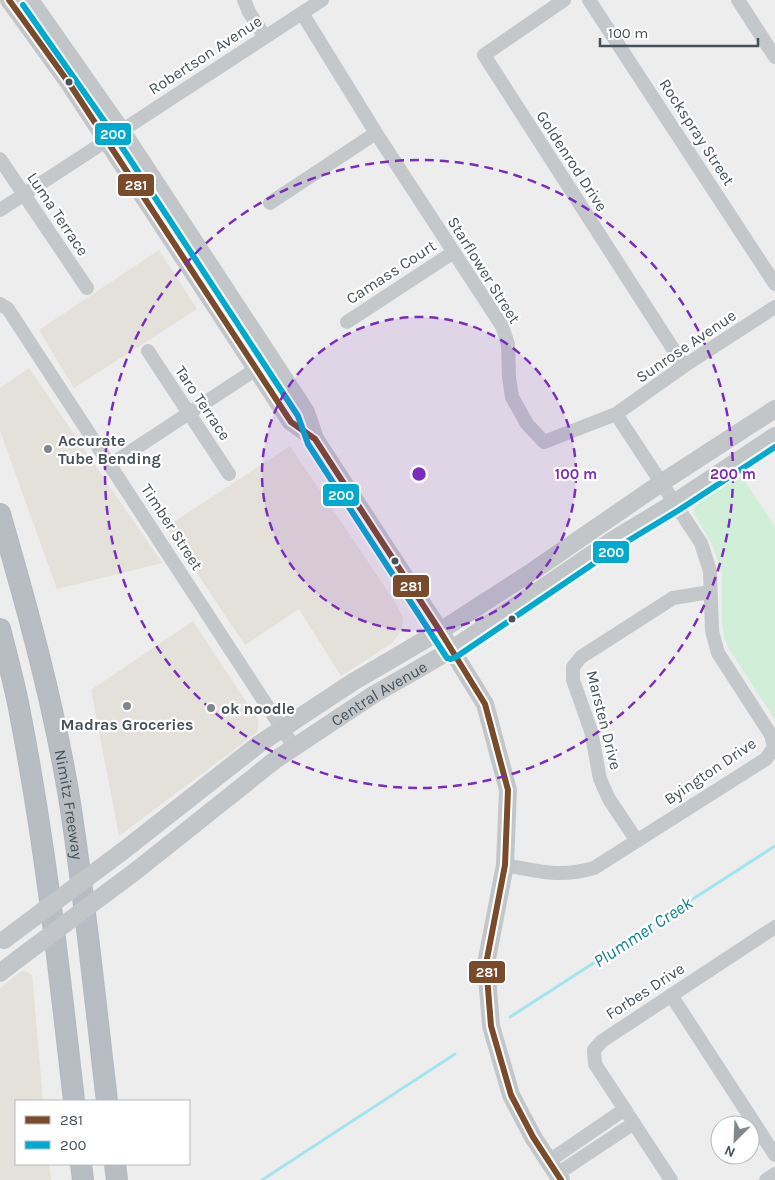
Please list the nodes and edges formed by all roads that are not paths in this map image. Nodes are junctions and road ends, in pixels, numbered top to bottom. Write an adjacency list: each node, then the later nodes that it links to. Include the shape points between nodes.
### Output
1 (9, 0): 12 (main road, via 68,83)
2 (30, 0): 12 (main road)
3 (244, 0): 9 (street)
4 (322, 0): 8 (street, Robertson Avenue)
5 (564, 0): 24 (street, Goldenrod Drive, via 484,56)
6 (589, 0): 18 (street, Rockspray Street)
7 (738, 0): 10 (street)
8 (302, 13): 9 (street, Robertson Avenue); 11 (street, Starflower Street)
9 (265, 37): 12 (street, Robertson Avenue)
10 (775, 57)
11 (376, 133): 15 (street); 17 (street, Starflower Street)
12 (113, 135): 14 (street, Robertson Avenue); 25 (main road); 30 (main road, via 306,412)
13 (0, 160): 14 (street, Luma Terrace)
14 (24, 194): 16 (street, Robertson Avenue); 19 (street, Luma Terrace)
15 (270, 203)
16 (0, 210)
17 (454, 252): 22 (street, Camass Court); 28 (street, Starflower Street, via 502,326 508,344 512,397 527,424 544,442)
18 (775, 284)
19 (88, 288)
20 (0, 304): 31 (street, Timber Street, via 8,309)
21 (775, 307): 24 (street, Sunrose Avenue)
22 (347, 322)
23 (148, 351): 27 (street, Taro Terrace)
24 (684, 366): 28 (street, Sunrose Avenue)
25 (256, 369): 27 (street); 30 (main road, via 291,422)
26 (775, 409): 33 (main road, Central Avenue)
27 (190, 413): 31 (street); 32 (street, Taro Terrace)
28 (616, 414): 33 (street)
29 (775, 436): 34 (main road, Central Avenue)
30 (315, 440): 38 (main road)
31 (110, 465): 40 (street, Timber Street)
32 (229, 474)
33 (661, 483): 34 (street, Byington Drive); 38 (main road, Central Avenue)
34 (674, 502): 36 (street, Byington Drive, via 701,543 710,571); 39 (main road, Central Avenue)
35 (0, 514): 49 (highway, Nimitz Freeway, via 46,684 68,796)
36 (710, 592): 42 (street, Byington Drive, via 712,631 718,653 771,735 774,747 766,759); 42 (street, Marsten Drive, via 673,598 581,658 573,667 573,680 592,730 600,779 609,799)
37 (0, 629): 48 (highway, Nimitz Freeway, via 18,701 36,798)
38 (440, 631): 39 (main road); 40 (main road, Central Avenue, via 353,682)
39 (451, 650): 41 (main road, Central Avenue, via 373,694); 43 (main road, via 485,704 508,790)
40 (283, 729): 41 (street, Timber Street); 45 (main road, Central Avenue, bridge)
41 (294, 747): 46 (main road, Central Avenue, bridge, via 138,870)
42 (637, 841): 43 (street, Byington Drive, via 594,868 576,873 554,874)
43 (505, 865): 55 (main road, via 486,964 491,1026 511,1095)
44 (773, 932): 47 (street, Forbes Drive)
45 (2, 941)
46 (0, 972)
47 (671, 995): 50 (street, Forbes Drive, via 602,1041 594,1050 596,1064); 52 (street)
48 (74, 1100)
49 (107, 1100)
50 (625, 1109): 51 (street, Forbes Drive); 55 (street)
51 (634, 1123): 55 (street); 59 (street, Forbes Drive)
52 (775, 1155)
53 (81, 1165): 57 (highway)
54 (114, 1165): 58 (highway)
55 (555, 1172)
56 (775, 1174): 60 (street)
57 (83, 1180)
58 (116, 1180)
59 (671, 1180)
60 (766, 1180)

